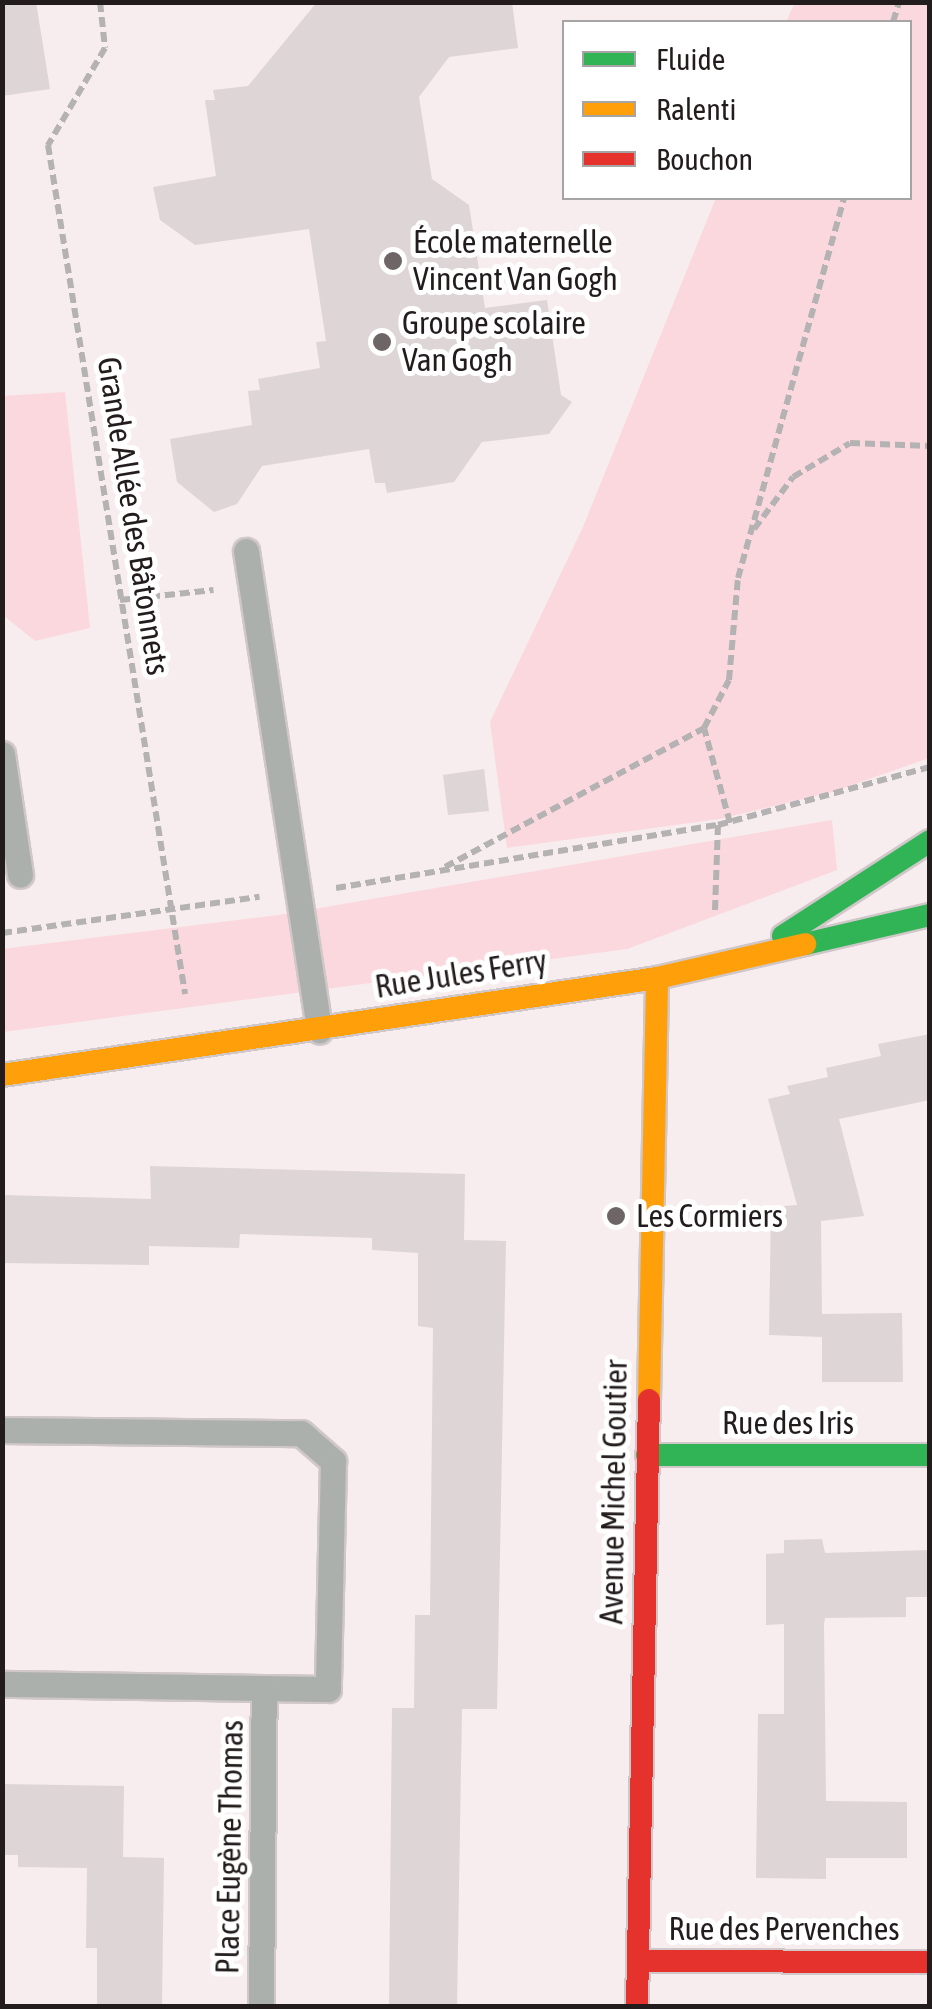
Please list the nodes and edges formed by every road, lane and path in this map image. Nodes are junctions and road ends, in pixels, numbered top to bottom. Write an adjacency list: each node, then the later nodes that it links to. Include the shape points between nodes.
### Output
1 (100, 2): 7 (path, Grande Allée des Bâtonnets, via 106,48 48,145)
2 (843, 200): 4 (path)
3 (930, 446): 4 (path, via 850,443 792,478)
4 (750, 534): 8 (path, via 738,578 729,680)
5 (246, 551): 6 (lane)
6 (251, 586): 7 (path); 24 (lane)
7 (120, 600): 18 (path, Grande Allée des Bâtonnets)
8 (704, 728): 11 (path); 14 (path)
9 (2, 754): 15 (lane)
10 (930, 767): 11 (path)
11 (730, 823): 12 (path)
12 (718, 826): 14 (path); 20 (path)
13 (930, 841): 22 (street)
14 (438, 872): 16 (path)
15 (20, 875)
16 (320, 890)
17 (277, 895): 18 (path)
18 (172, 908): 21 (path); 25 (path, Grande Allée des Bâtonnets)
19 (928, 917): 22 (street, Rue Jules Ferry)
20 (714, 922)
21 (2, 933)
22 (747, 959): 23 (street, Rue Jules Ferry)
23 (657, 978): 24 (street, Rue Jules Ferry); 28 (street, Avenue Michel Goutier)
24 (319, 1030): 25 (street, Rue Jules Ferry)
25 (194, 1051): 26 (street, Rue Jules Ferry)
26 (2, 1075)
27 (2, 1430): 31 (lane, Place Eugène Thomas, via 300,1433 334,1461 328,1689)
28 (648, 1455): 29 (street, Rue des Iris); 32 (street, Avenue Michel Goutier)
29 (930, 1455)
30 (2, 1684): 31 (lane, Place Eugène Thomas)
31 (264, 1688): 34 (lane, Place Eugène Thomas)
32 (638, 1962): 33 (street, Rue des Pervenches); 35 (street, Avenue Michel Goutier)
33 (930, 1962)
34 (261, 2006)
35 (637, 2006)

